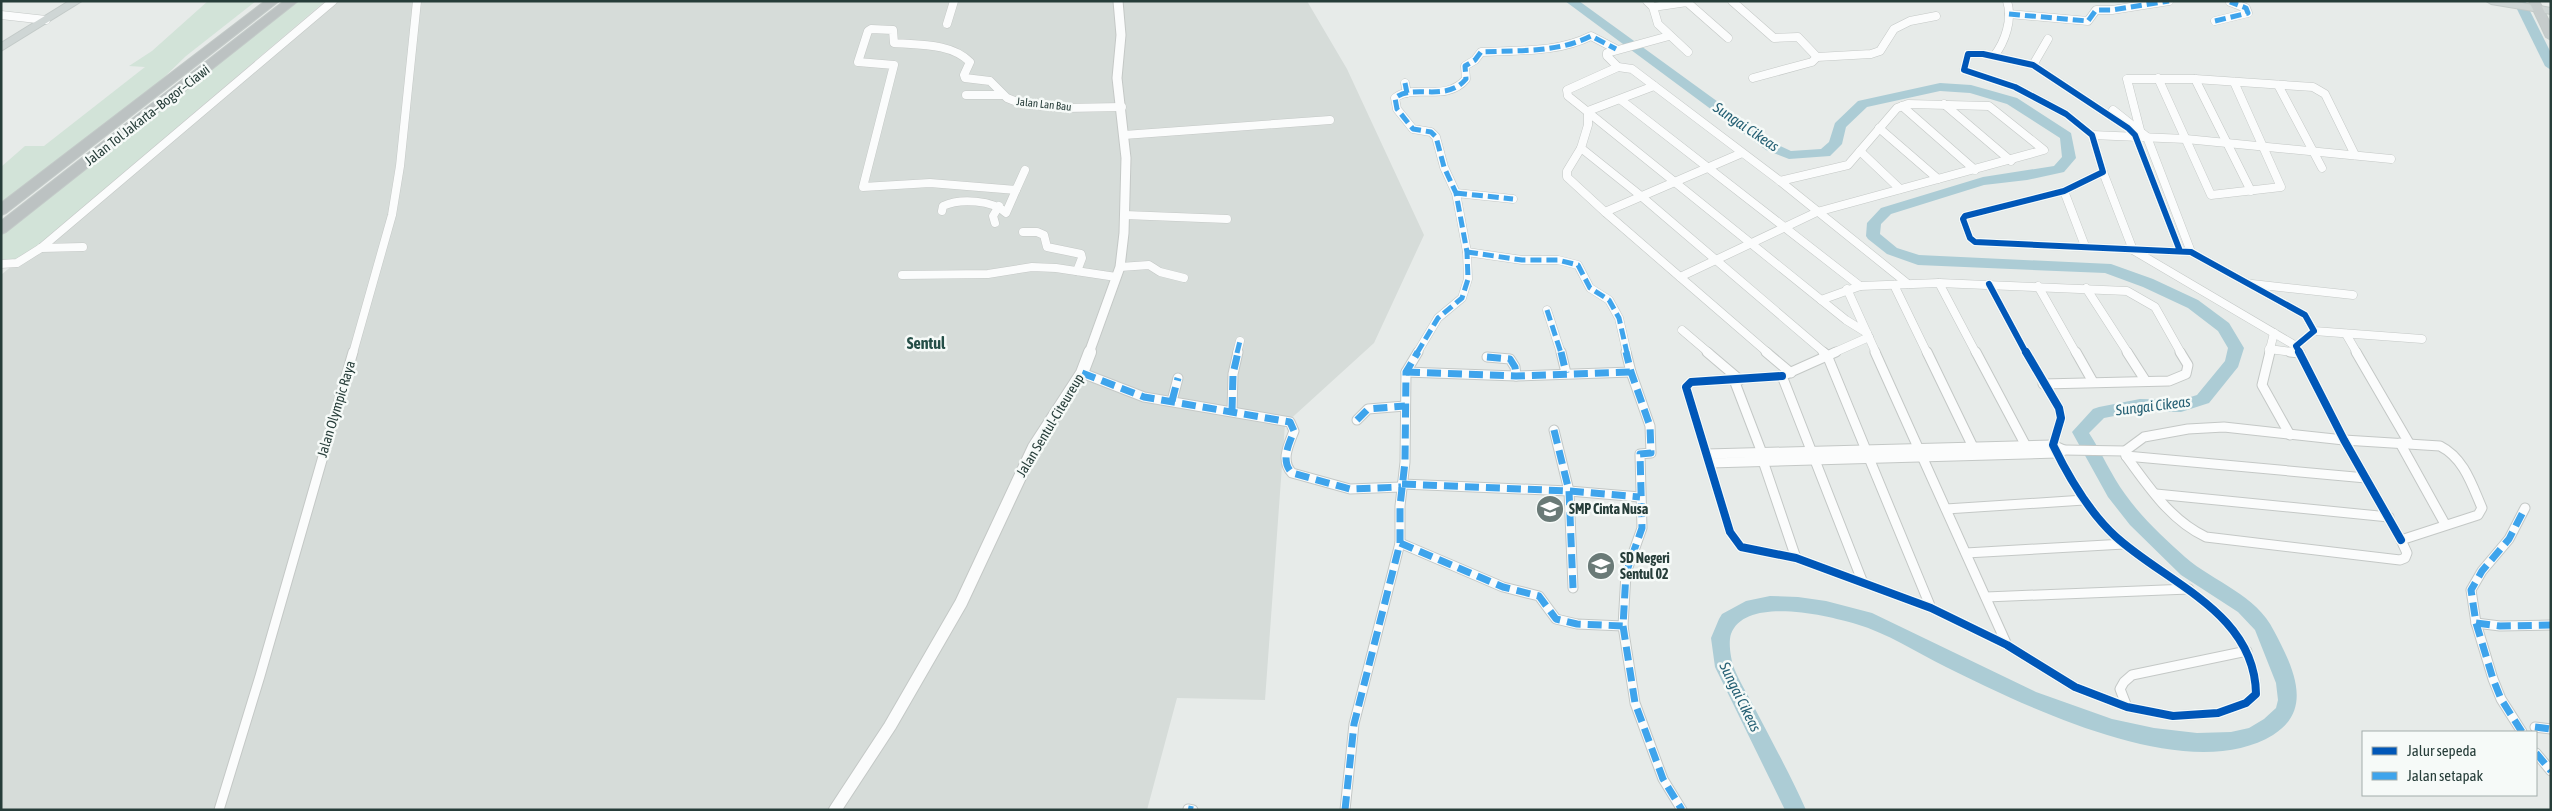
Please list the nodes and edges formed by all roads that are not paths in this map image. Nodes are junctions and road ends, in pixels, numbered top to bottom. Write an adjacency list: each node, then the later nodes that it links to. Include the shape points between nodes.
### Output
1 (77, 1): 23 (main road)
2 (256, 1): 53 (highway, via 186,56)
3 (274, 1): 53 (highway, Jalan Tol Jakarta–Bogor–Ciawi)
4 (292, 1): 97 (highway, Jalan Tol Jakarta–Bogor–Ciawi)
5 (333, 1): 102 (street)
6 (417, 1): 196 (street, Jalan Olympic Raya, via 392,215 260,676)
7 (954, 1): 24 (street)
8 (1118, 1): 50 (street, Jalan Sentul-Citeureup, via 1121,35 1118,78)
9 (1647, 1): 16 (street)
10 (1732, 1): 33 (street, via 1774,38 1796,36)
11 (2007, 1): 17 (street)
12 (2169, 1): 17 (street, via 2096,10 2088,21)
13 (2491, 1): 15 (main road)
14 (2229, 2): 22 (street, via 2247,8 2248,13)
15 (2541, 5): 21 (highway); 26 (highway)
16 (1653, 7): 25 (street, via 1655,19); 27 (street, via 1687,2)
17 (2008, 14): 32 (street, via 2007,28)
18 (1, 15): 23 (street)
19 (1936, 16): 33 (street, via 1910,21 1894,29 1880,51)
20 (1, 20): 23 (street)
21 (2551, 20)
22 (2215, 21)
23 (42, 22): 29 (main road)
24 (947, 24)
25 (1669, 36): 30 (street); 31 (street)
26 (2551, 37)
27 (1728, 38)
28 (2048, 39): 34 (street)
29 (1, 48)
30 (1618, 49): 35 (street, via 1606,56); 43 (street, via 1591,36 1554,49 1480,52 1465,66 1466,79 1461,85 1437,93)
31 (1688, 52)
32 (1996, 54): 34 (street); 58 (street, via 1968,54 1962,68 2033,96 2066,114)
33 (1817, 57): 36 (street, via 1812,62)
34 (2034, 63): 54 (street); 57 (street)
35 (1618, 67): 42 (street, via 1632,68); 51 (street, via 1566,91)
36 (1752, 78)
37 (2158, 78): 38 (street); 52 (street, via 2126,80); 61 (street)
38 (2195, 79): 39 (street); 62 (street)
39 (2234, 82): 41 (street); 63 (street)
40 (1405, 83): 43 (street)
41 (2278, 85): 66 (street); 68 (street, via 2313,86 2325,94)
42 (1654, 86): 46 (street); 67 (street)
43 (1410, 94): 47 (street); 85 (street, via 1401,93 1395,98 1397,109 1413,129 1435,135)
44 (966, 95): 45 (street)
45 (1002, 95): 50 (street, Jalan Lan Bau, via 1014,101 1044,106); 82 (street, Jalan Lan Bau, via 990,81 965,78 968,59 941,47 894,43 894,31 890,29 868,32 858,62 894,65 863,187 930,183)
46 (1621, 100): 51 (street); 73 (street)
47 (1414, 103)
48 (1944, 104): 49 (street); 71 (street); 71 (street, via 1989,106 2044,150)
49 (1902, 106): 56 (street); 76 (street)
50 (1122, 107): 59 (street, Jalan Sentul-Citeureup)
51 (1588, 111): 64 (street, via 1588,125); 80 (street)
52 (2135, 114): 54 (street); 57 (street)
53 (125, 115): 89 (highway, Jalan Tol Jakarta–Bogor–Ciawi)
54 (2122, 116): 57 (street)
55 (1330, 120): 59 (street)
56 (1879, 128): 65 (street); 78 (street)
57 (2138, 133): 58 (street); 60 (street); 104 (street)
58 (2092, 134): 77 (street)
59 (1124, 135): 93 (street, Jalan Sentul-Citeureup)
60 (2147, 137): 61 (street); 106 (street)
61 (2186, 139): 62 (street); 84 (street, via 2211,195)
62 (2226, 144): 63 (street); 84 (street)
63 (2264, 147): 66 (street); 84 (street, via 2282,186)
64 (1581, 148): 86 (street); 91 (street, via 1567,171 1567,177)
65 (1860, 151): 70 (street); 72 (street)
66 (2311, 151): 68 (street); 74 (street)
67 (1742, 153): 73 (street); 79 (street)
68 (2355, 155): 69 (street)
69 (2392, 158)
70 (1870, 161): 72 (street); 81 (street)
71 (2011, 161): 76 (street)
72 (1848, 164): 79 (street)
73 (1708, 167): 80 (street); 96 (street)
74 (2322, 168)
75 (1025, 170): 82 (street)
76 (1975, 170): 78 (street)
77 (2103, 172): 83 (street); 103 (street)
78 (1938, 180): 81 (street)
79 (1780, 181): 92 (street)
80 (1675, 182): 86 (street); 99 (street)
81 (1900, 189): 92 (street)
82 (1016, 190): 88 (street, via 1007,213)
83 (2064, 191): 100 (street); 100 (street, via 1963,219 1970,238 1975,242)
84 (2251, 191)
85 (1456, 193): 87 (street); 105 (street)
86 (1641, 196): 91 (street); 107 (street)
87 (1513, 199)
88 (999, 206): 90 (street, via 989,202 952,202 946,204); 95 (street, via 993,216)
89 (1, 210)
90 (942, 211)
91 (1605, 212): 112 (street)
92 (1817, 212): 96 (street); 115 (street)
93 (1125, 215): 94 (street); 110 (street, Jalan Sentul-Citeureup)
94 (1227, 219)
95 (995, 223)
96 (1786, 228): 99 (street); 118 (street)
97 (1, 229)
98 (1023, 232): 109 (street, via 1043,234 1047,247 1081,254)
99 (1752, 244): 107 (street); 124 (street)
100 (2085, 246): 103 (street)
101 (83, 247): 102 (street)
102 (41, 248): 108 (street, via 17,263)
103 (2133, 250): 104 (street); 128 (street)
104 (2180, 251): 106 (street)
105 (1467, 252): 137 (street, via 1465,293 1438,318); 138 (street, via 1522,260 1561,260 1580,266 1590,288 1609,300 1619,318)
106 (2191, 252): 117 (street)
107 (1716, 260): 112 (street); 135 (street)
108 (1, 264)
109 (1077, 271): 110 (street); 111 (street, via 1032,267 988,274)
110 (1118, 272): 113 (street, via 1149,265 1160,272); 139 (street, Jalan Sentul-Citeureup)
111 (902, 275)
112 (1680, 277): 141 (street)
113 (1184, 278)
114 (1939, 283): 115 (street); 116 (street); 156 (street)
115 (1908, 284): 119 (street)
116 (1989, 284): 120 (street); 147 (street)
117 (2246, 284): 123 (street); 127 (street, via 2305,315)
118 (1860, 286): 119 (street); 122 (street)
119 (1894, 286): 157 (street)
120 (2038, 286): 121 (street); 146 (street)
121 (2086, 288): 145 (street); 145 (street, via 2127,291 2148,302 2158,312 2188,368 2186,374 2169,381)
122 (1847, 289): 124 (street); 130 (street)
123 (2353, 295)
124 (1821, 300): 130 (street)
125 (1547, 310): 140 (street)
126 (1682, 330): 144 (street)
127 (2314, 330): 129 (street); 134 (street)
128 (2274, 333): 133 (street); 134 (street)
129 (2346, 334): 131 (street); 155 (street)
130 (1868, 335): 135 (street); 159 (street)
131 (2422, 339)
132 (1240, 340): 150 (street, via 1233,374)
133 (2269, 349): 134 (street); 153 (street, via 2262,385)
134 (2298, 350): 154 (street)
135 (1827, 355): 141 (street); 161 (street)
136 (1487, 357): 142 (street, via 1510,358)
137 (1406, 372): 142 (street); 149 (street)
138 (1632, 372): 140 (street); 169 (street, via 1650,426 1651,453 1640,454)
139 (1082, 373): 148 (street, via 1129,392); 197 (street, Jalan Sentul-Citeureup, via 1034,447 961,603 890,726)
140 (1566, 373): 142 (street)
141 (1787, 374): 144 (street); 162 (street)
142 (1516, 376)
143 (1178, 378): 148 (street)
144 (1737, 380): 163 (street); 164 (street, via 1686,385)
145 (2144, 380): 146 (street)
146 (2093, 382): 147 (street)
147 (2043, 384): 158 (street, via 2061,414)
148 (1172, 401): 150 (street)
149 (1405, 406): 151 (street, via 1368,409); 166 (street)
150 (1232, 411): 166 (street, via 1290,422 1294,431 1285,462 1292,473 1350,490)
151 (1357, 420)
152 (1554, 430): 167 (street)
153 (2290, 434): 154 (street); 160 (street, via 2224,427 2188,429 2144,437)
154 (2344, 440): 155 (street); 165 (street)
155 (2404, 443): 174 (street); 174 (street, via 2449,449 2473,486 2482,508 2478,515)
156 (2026, 446): 157 (street); 158 (street)
157 (1973, 447): 159 (street)
158 (2058, 450): 159 (street); 160 (street); 170 (street)
159 (1920, 453): 161 (street); 172 (street)
160 (2126, 453): 165 (street); 168 (street)
161 (1867, 454): 162 (street); 184 (street)
162 (1813, 456): 163 (street); 180 (street)
163 (1763, 457): 164 (street); 179 (street)
164 (1708, 458): 179 (street, via 1730,532 1739,545)
165 (2366, 478): 173 (street)
166 (1402, 485): 167 (street); 176 (street)
167 (1569, 491): 169 (street); 181 (street)
168 (2156, 494): 173 (street); 175 (street, via 2184,525 2206,537 2400,560 2406,553)
169 (1640, 497): 187 (street, via 1642,528 1626,573)
170 (2084, 500): 172 (street); 177 (street)
171 (2525, 508): 185 (street, via 2509,539 2473,584 2471,604)
172 (1946, 509): 178 (street)
173 (2389, 517): 175 (street)
174 (2445, 524): 175 (street)
175 (2401, 540)
176 (1400, 543): 187 (street, via 1503,587 1539,596 1556,619 1577,624); 198 (street, via 1354,724)
177 (2124, 544): 178 (street); 182 (street)
178 (1966, 553): 183 (street)
179 (1796, 558): 180 (street)
180 (1863, 583): 184 (street)
181 (1573, 588)
182 (2190, 589): 183 (street); 189 (street, via 2240,639)
183 (1986, 597): 188 (street)
184 (1931, 608): 188 (street)
185 (2476, 623): 186 (street); 193 (street, via 2501,699)
186 (2551, 625)
187 (1623, 626): 199 (street, via 1635,703 1663,779)
188 (2007, 645): 190 (street, via 2075,687)
189 (2247, 651): 190 (street, via 2132,676 2124,681 2119,691); 190 (street, via 2258,680 2256,694 2232,710 2173,716)
190 (2127, 707)
191 (2535, 727): 192 (street)
192 (2551, 729)
193 (2521, 731)
194 (2537, 754): 195 (street)
195 (2551, 771)
196 (218, 810)
197 (835, 810)
198 (1345, 810)
199 (1682, 810)

